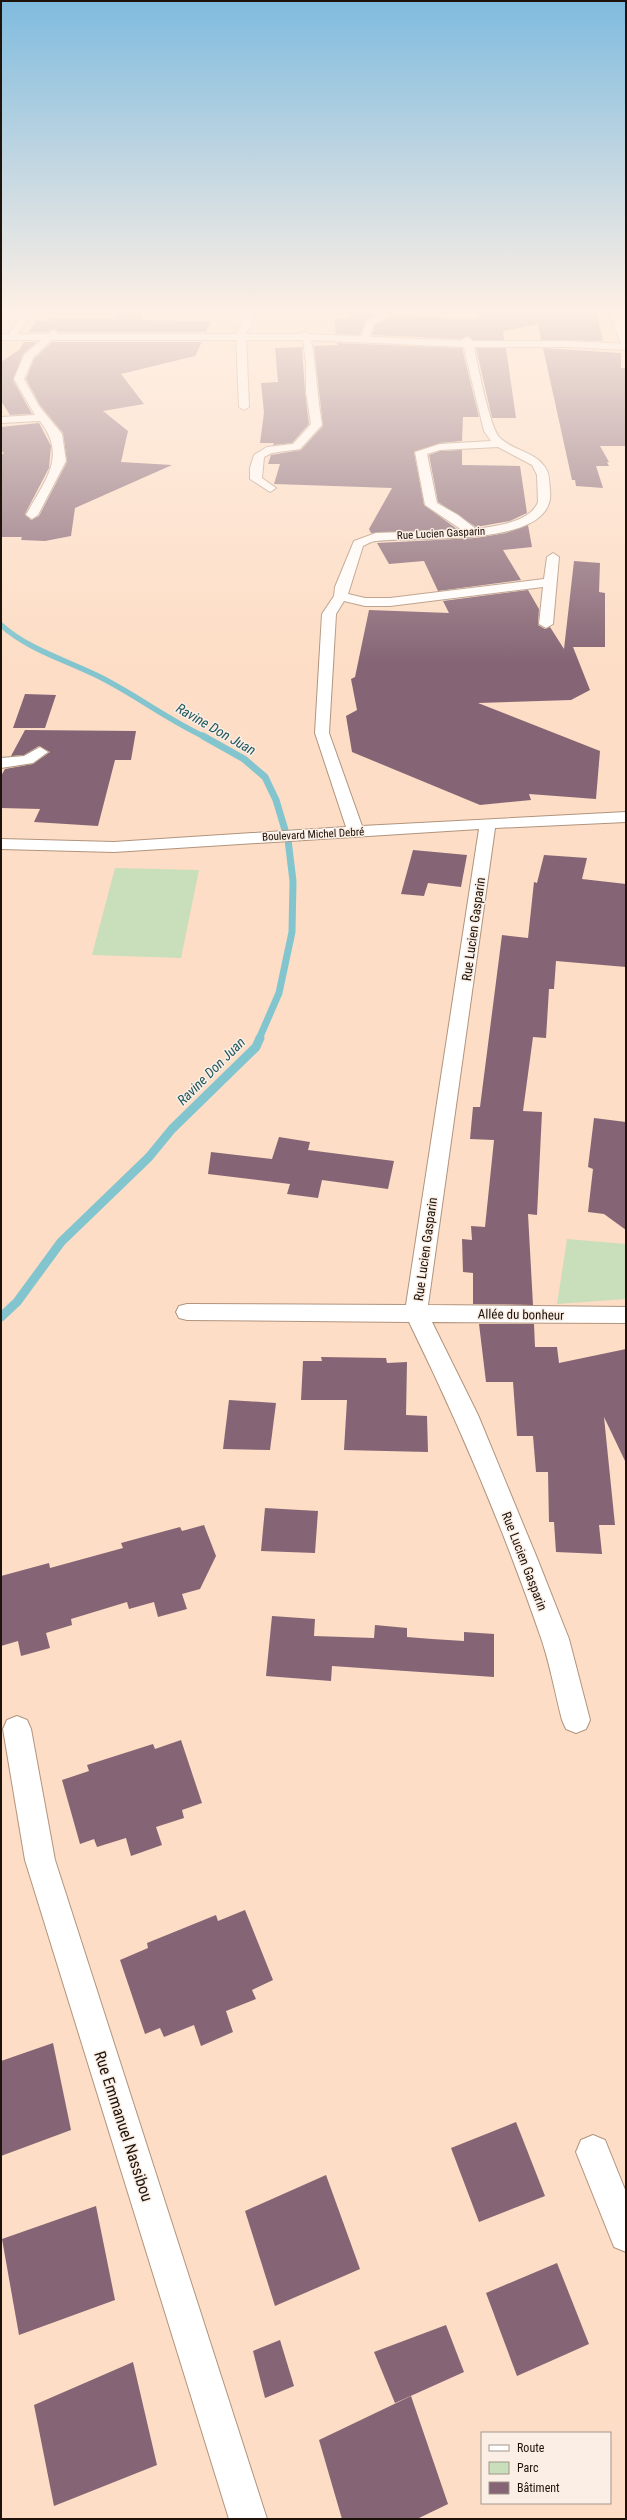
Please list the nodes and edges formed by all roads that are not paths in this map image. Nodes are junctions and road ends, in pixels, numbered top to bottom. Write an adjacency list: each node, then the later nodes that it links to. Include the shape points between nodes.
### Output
1 (51, 428): 6 (street, via 56,434 60,461)
2 (315, 428): 5 (street, via 296,447 266,450 257,458 256,479)
3 (489, 428): 4 (street)
4 (498, 444): 7 (street, Rue Lucien Gasparin, via 537,463 542,471 545,499 535,515 524,522 508,528); 7 (street, via 440,447 421,452 431,505)
5 (270, 488)
6 (32, 515)
7 (473, 533): 10 (street, Rue Lucien Gasparin, via 376,537 360,542 342,587)
8 (553, 557): 9 (street)
9 (550, 582): 10 (street, via 390,602 365,602); 11 (street)
10 (341, 596): 16 (street, Rue Lucien Gasparin, via 329,614 322,733)
11 (546, 624)
12 (40, 752): 13 (street, via 28,760)
13 (1, 763)
14 (626, 817): 15 (street, Boulevard Michel Debré)
15 (488, 823): 16 (street, Boulevard Michel Debré); 19 (street, Rue Lucien Gasparin)
16 (356, 832): 17 (street, Boulevard Michel Debré, via 114,847)
17 (1, 844)
18 (187, 1312): 19 (street, Allée du bonheur)
19 (416, 1313): 20 (street, Allée du bonheur); 21 (street, Rue Lucien Gasparin, via 466,1416 524,1558 555,1640)
20 (626, 1315)
21 (576, 1720)
22 (17, 1729): 25 (street, Rue Emmanuel Nassibou, via 40,1860)
23 (593, 2152): 24 (street)
24 (626, 2235)
25 (248, 2519)

